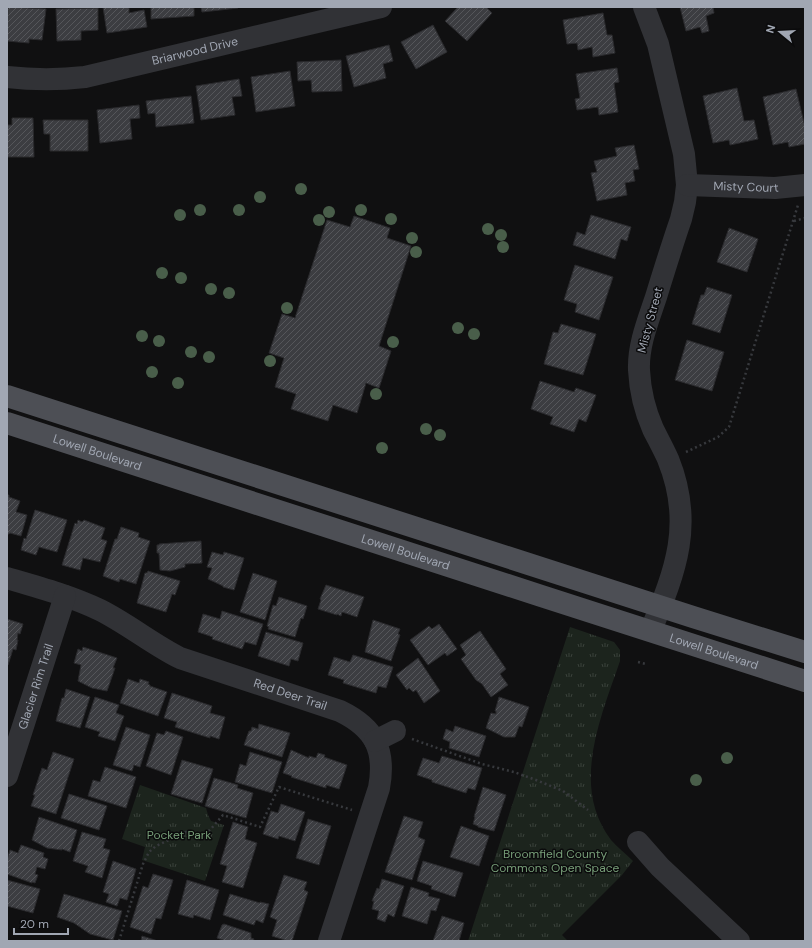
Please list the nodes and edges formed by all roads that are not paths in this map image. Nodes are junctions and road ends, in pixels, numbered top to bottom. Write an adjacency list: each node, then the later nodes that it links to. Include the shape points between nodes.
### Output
1 (381, 7): 3 (street, Briarwood Drive, via 85,76 38,80)
2 (644, 7): 4 (street, Misty Street, via 658,44 684,154)
3 (7, 77)
4 (687, 185): 5 (street, Misty Court, via 775,188); 10 (street, Misty Street, via 681,219 640,349 641,390 646,409 652,428 668,460 681,504 682,525 675,568)
5 (804, 185)
6 (7, 396): 10 (main road)
7 (7, 423): 11 (main road, Lowell Boulevard)
8 (7, 578): 9 (street, Red Deer Trail)
9 (65, 596): 15 (street, Red Deer Trail, via 101,610 180,658 340,711 366,728); 16 (street, Glacier Rim Trail)
10 (661, 606): 11 (street, Misty Street); 12 (main road)
11 (651, 630): 13 (main road, Lowell Boulevard)
12 (805, 652)
13 (805, 681)
14 (395, 731): 15 (street)
15 (375, 741): 18 (street, Red Deer Trail, via 381,755 382,772 379,788)
16 (7, 776)
17 (638, 842): 19 (street, via 660,867)
18 (329, 941)
19 (739, 941)

